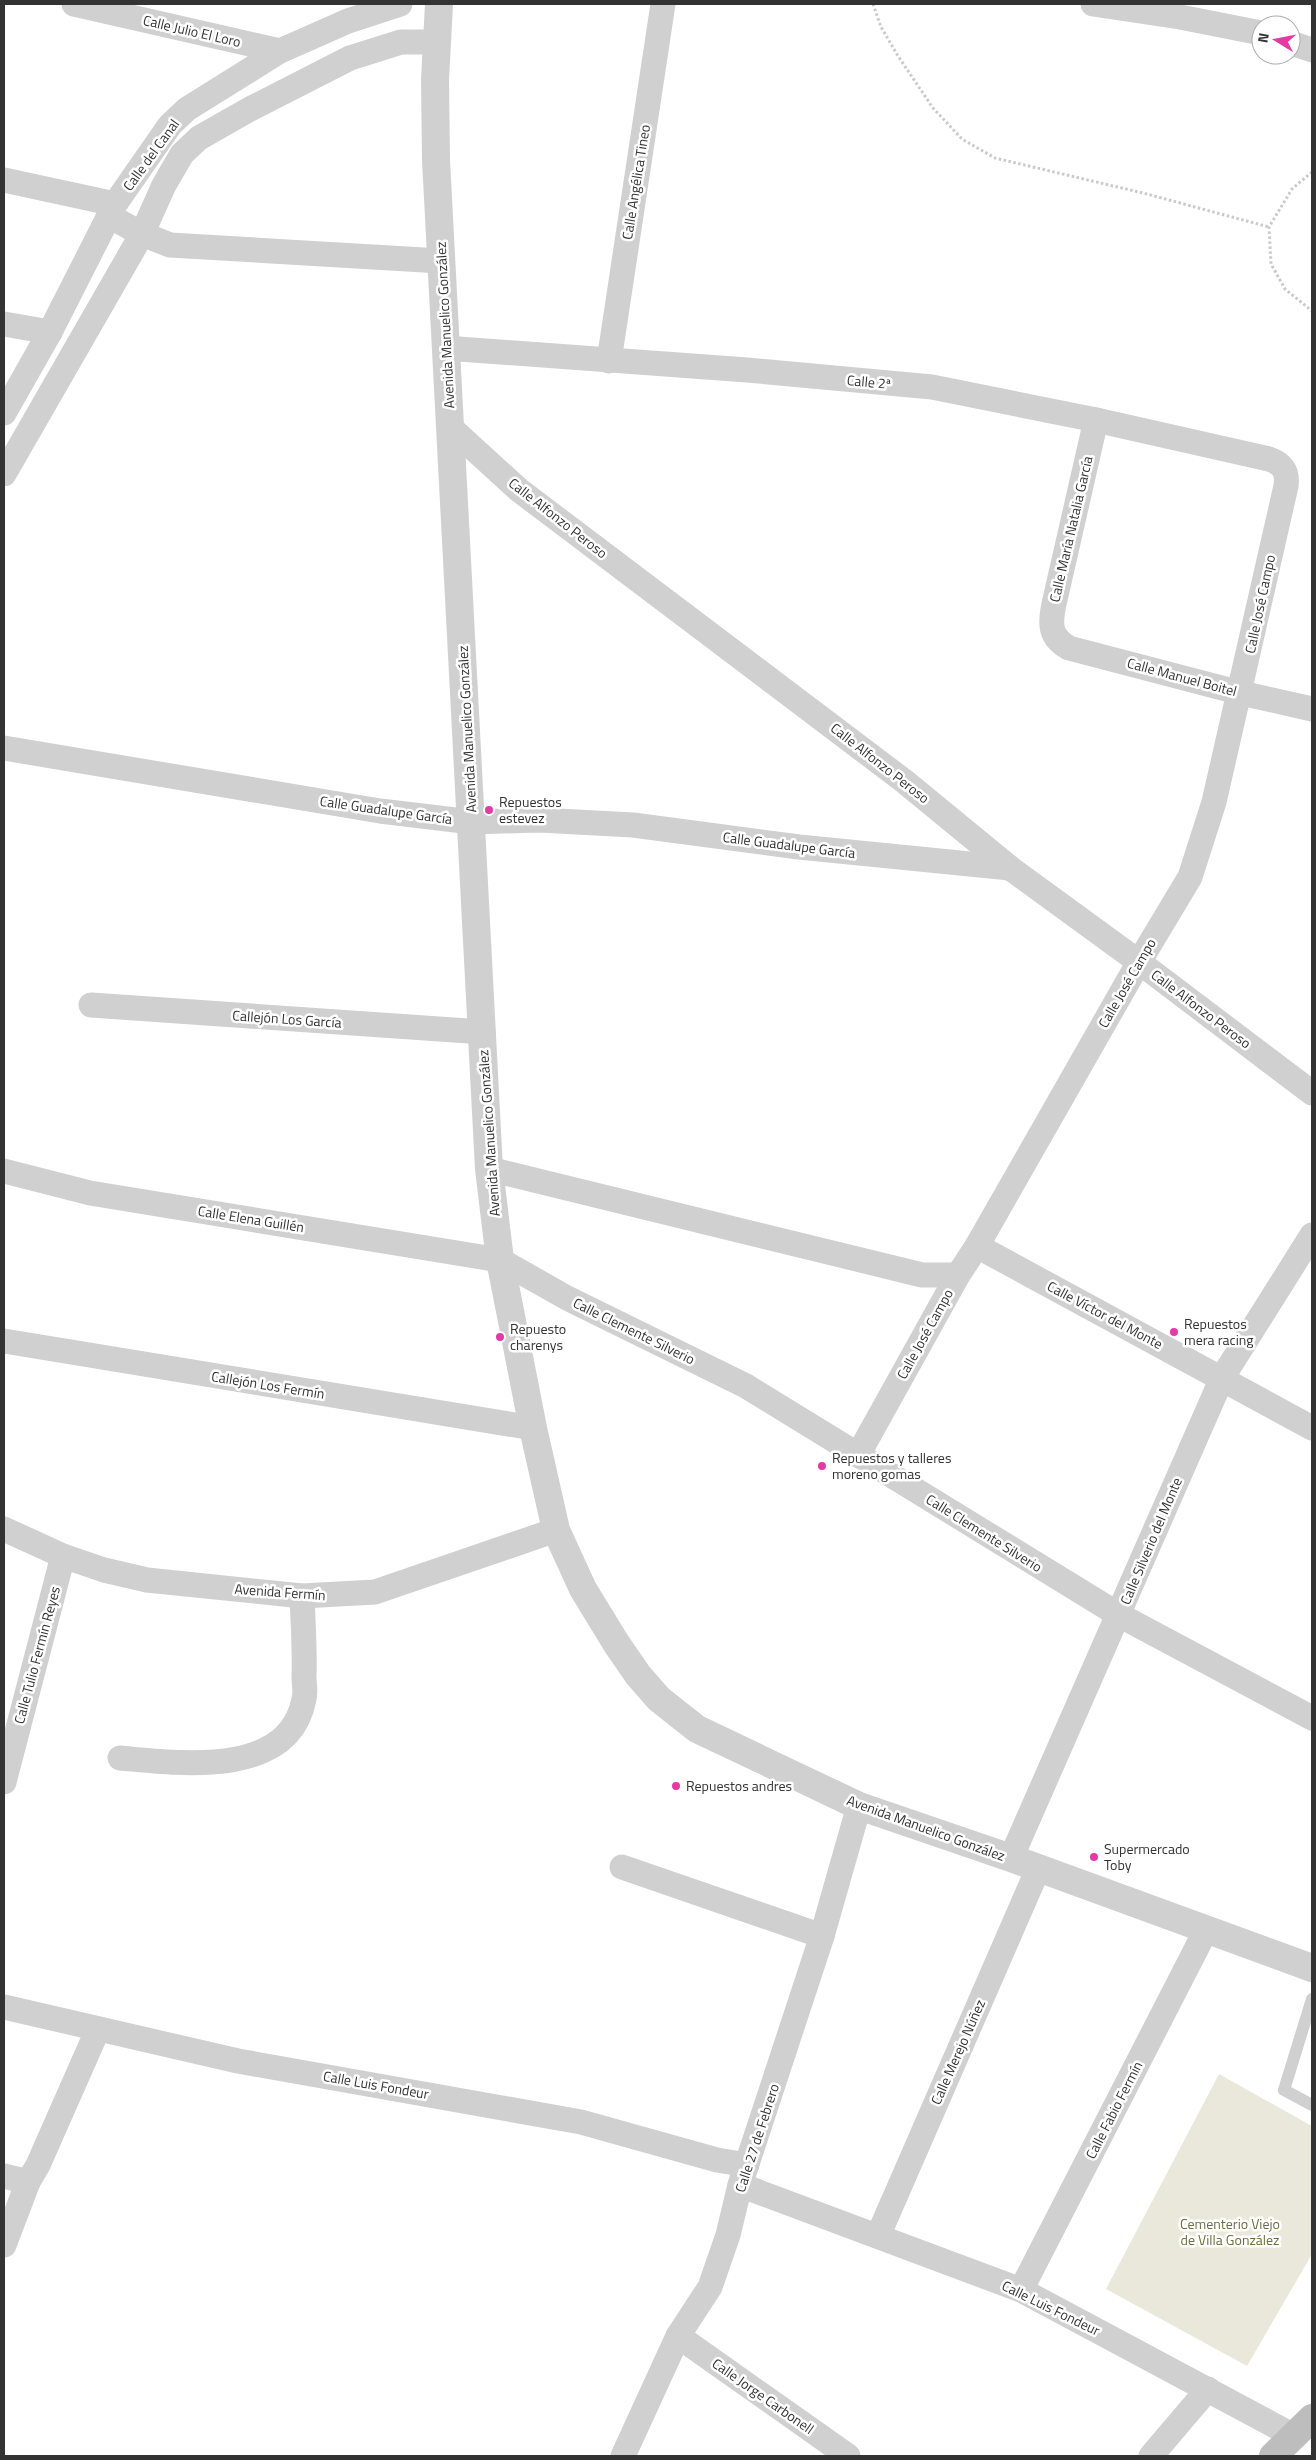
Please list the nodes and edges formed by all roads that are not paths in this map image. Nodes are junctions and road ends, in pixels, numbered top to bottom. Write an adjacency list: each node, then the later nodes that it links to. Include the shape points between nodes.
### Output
1 (74, 4): 8 (street, Calle Julio El Loro)
2 (400, 4): 8 (street, Calle del Canal, via 348,21)
3 (439, 4): 7 (street, Avenida Manuelico González)
4 (663, 4): 16 (street, Calle Angélica Tineo)
5 (1093, 4): 6 (street)
6 (1251, 32)
7 (437, 42): 11 (street, via 401,42 350,58 199,138 182,154); 12 (street, Avenida Manuelico González, via 436,160)
8 (280, 51): 10 (street, Calle del Canal, via 176,119)
9 (4, 180): 10 (street)
10 (112, 210): 11 (street); 14 (street, Calle del Canal)
11 (142, 234): 12 (street, via 170,245 188,247); 21 (street)
12 (441, 261): 15 (street, Avenida Manuelico González)
13 (4, 324): 14 (street)
14 (50, 332): 17 (street, Calle del Canal)
15 (445, 348): 16 (street, Calle 2ª); 19 (street, Avenida Manuelico González)
16 (610, 361): 18 (street, Calle 2ª, via 932,387)
17 (4, 413)
18 (1096, 420): 20 (street, Calle 2ª, via 1269,459 1279,462); 22 (street, Calle María Natalia García, via 1050,623)
19 (452, 428): 26 (street, Avenida Manuelico González); 27 (street, Calle Alfonzo Peroso, via 519,490 841,732)
20 (1284, 468): 23 (street, Calle José Campo, via 1286,486)
21 (4, 474)
22 (1055, 638): 23 (street, Calle Manuel Boitel, via 1069,648)
23 (1241, 693): 24 (street, Calle Manuel Boitel); 28 (street, Calle José Campo, via 1214,802 1190,877)
24 (1312, 709)
25 (4, 748): 26 (street, Calle Guadalupe García, via 380,811)
26 (472, 822): 27 (street, Calle Guadalupe García, via 539,820 632,825); 30 (street, Avenida Manuelico González)
27 (1010, 868): 28 (street, Calle Alfonzo Peroso)
28 (1139, 962): 31 (street, Calle Alfonzo Peroso); 35 (street, Calle José Campo)
29 (90, 1005): 30 (street, Callejón Los García)
30 (483, 1032): 32 (street, Avenida Manuelico González)
31 (1312, 1093)
32 (489, 1170): 36 (street, Avenida Manuelico González); 37 (street, via 922,1275)
33 (4, 1171): 36 (street, Calle Elena Guillén, via 90,1193)
34 (1312, 1235): 39 (street, Calle Silverio del Monte)
35 (977, 1246): 37 (street, Calle José Campo); 39 (street, Calle Víctor del Monte)
36 (500, 1260): 40 (street, Avenida Manuelico González); 42 (street, Calle Clemente Silverio, via 567,1298 746,1386)
37 (958, 1275): 42 (street, Calle José Campo)
38 (4, 1341): 40 (street, Callejón Los Fermín)
39 (1222, 1378): 41 (street, Calle Víctor del Monte); 47 (street, Calle Silverio del Monte)
40 (533, 1428): 44 (street, Avenida Manuelico González)
41 (1312, 1428)
42 (858, 1455): 47 (street, Calle Clemente Silverio)
43 (4, 1529): 45 (street, Avenida Fermín)
44 (556, 1530): 46 (street, Avenida Fermín, via 375,1592); 51 (street, Avenida Manuelico González, via 583,1589 616,1643 638,1675 671,1710 697,1729)
45 (63, 1556): 46 (street, Avenida Fermín, via 146,1580); 50 (street, Calle Tulio Fermín Reyes)
46 (302, 1596): 49 (street, via 305,1698 292,1728 278,1744 242,1759 196,1764)
47 (1119, 1615): 48 (street, Calle Clemente Silverio); 52 (street, Calle Silverio del Monte)
48 (1312, 1718)
49 (120, 1758)
50 (4, 1782)
51 (859, 1806): 52 (street, Avenida Manuelico González); 56 (street, Calle 27 de Febrero)
52 (1011, 1858): 54 (street, Avenida Manuelico González)
53 (622, 1867): 56 (street)
54 (1038, 1869): 55 (street, Avenida Manuelico González); 65 (street, Calle Merejo Núñez)
55 (1206, 1930): 57 (street, Avenida Manuelico González); 67 (street, Calle Fabio Fermín)
56 (822, 1936): 62 (street, Calle 27 de Febrero)
57 (1312, 1968)
58 (1312, 1999): 61 (lane, via 1284,2090)
59 (4, 2007): 60 (street, Calle Luis Fondeur)
60 (98, 2029): 62 (street, Calle Luis Fondeur, via 238,2061 581,2122 717,2160); 64 (street)
61 (1312, 2105)
62 (744, 2175): 65 (street, Calle Luis Fondeur); 68 (street, Calle 27 de Febrero, via 710,2287)
63 (4, 2176): 64 (street)
64 (28, 2182): 66 (street)
65 (878, 2236): 67 (street, Calle Luis Fondeur)
66 (4, 2245)
67 (1021, 2290): 69 (street, Calle Luis Fondeur)
68 (678, 2336): 71 (street, Calle 27 de Febrero); 72 (street, Calle Jorge Carbonell)
69 (1208, 2389): 70 (street, Calle Luis Fondeur); 73 (street)
70 (1303, 2427): 74 (main road)
71 (623, 2456)
72 (848, 2456)
73 (1151, 2456)
74 (1273, 2456)

